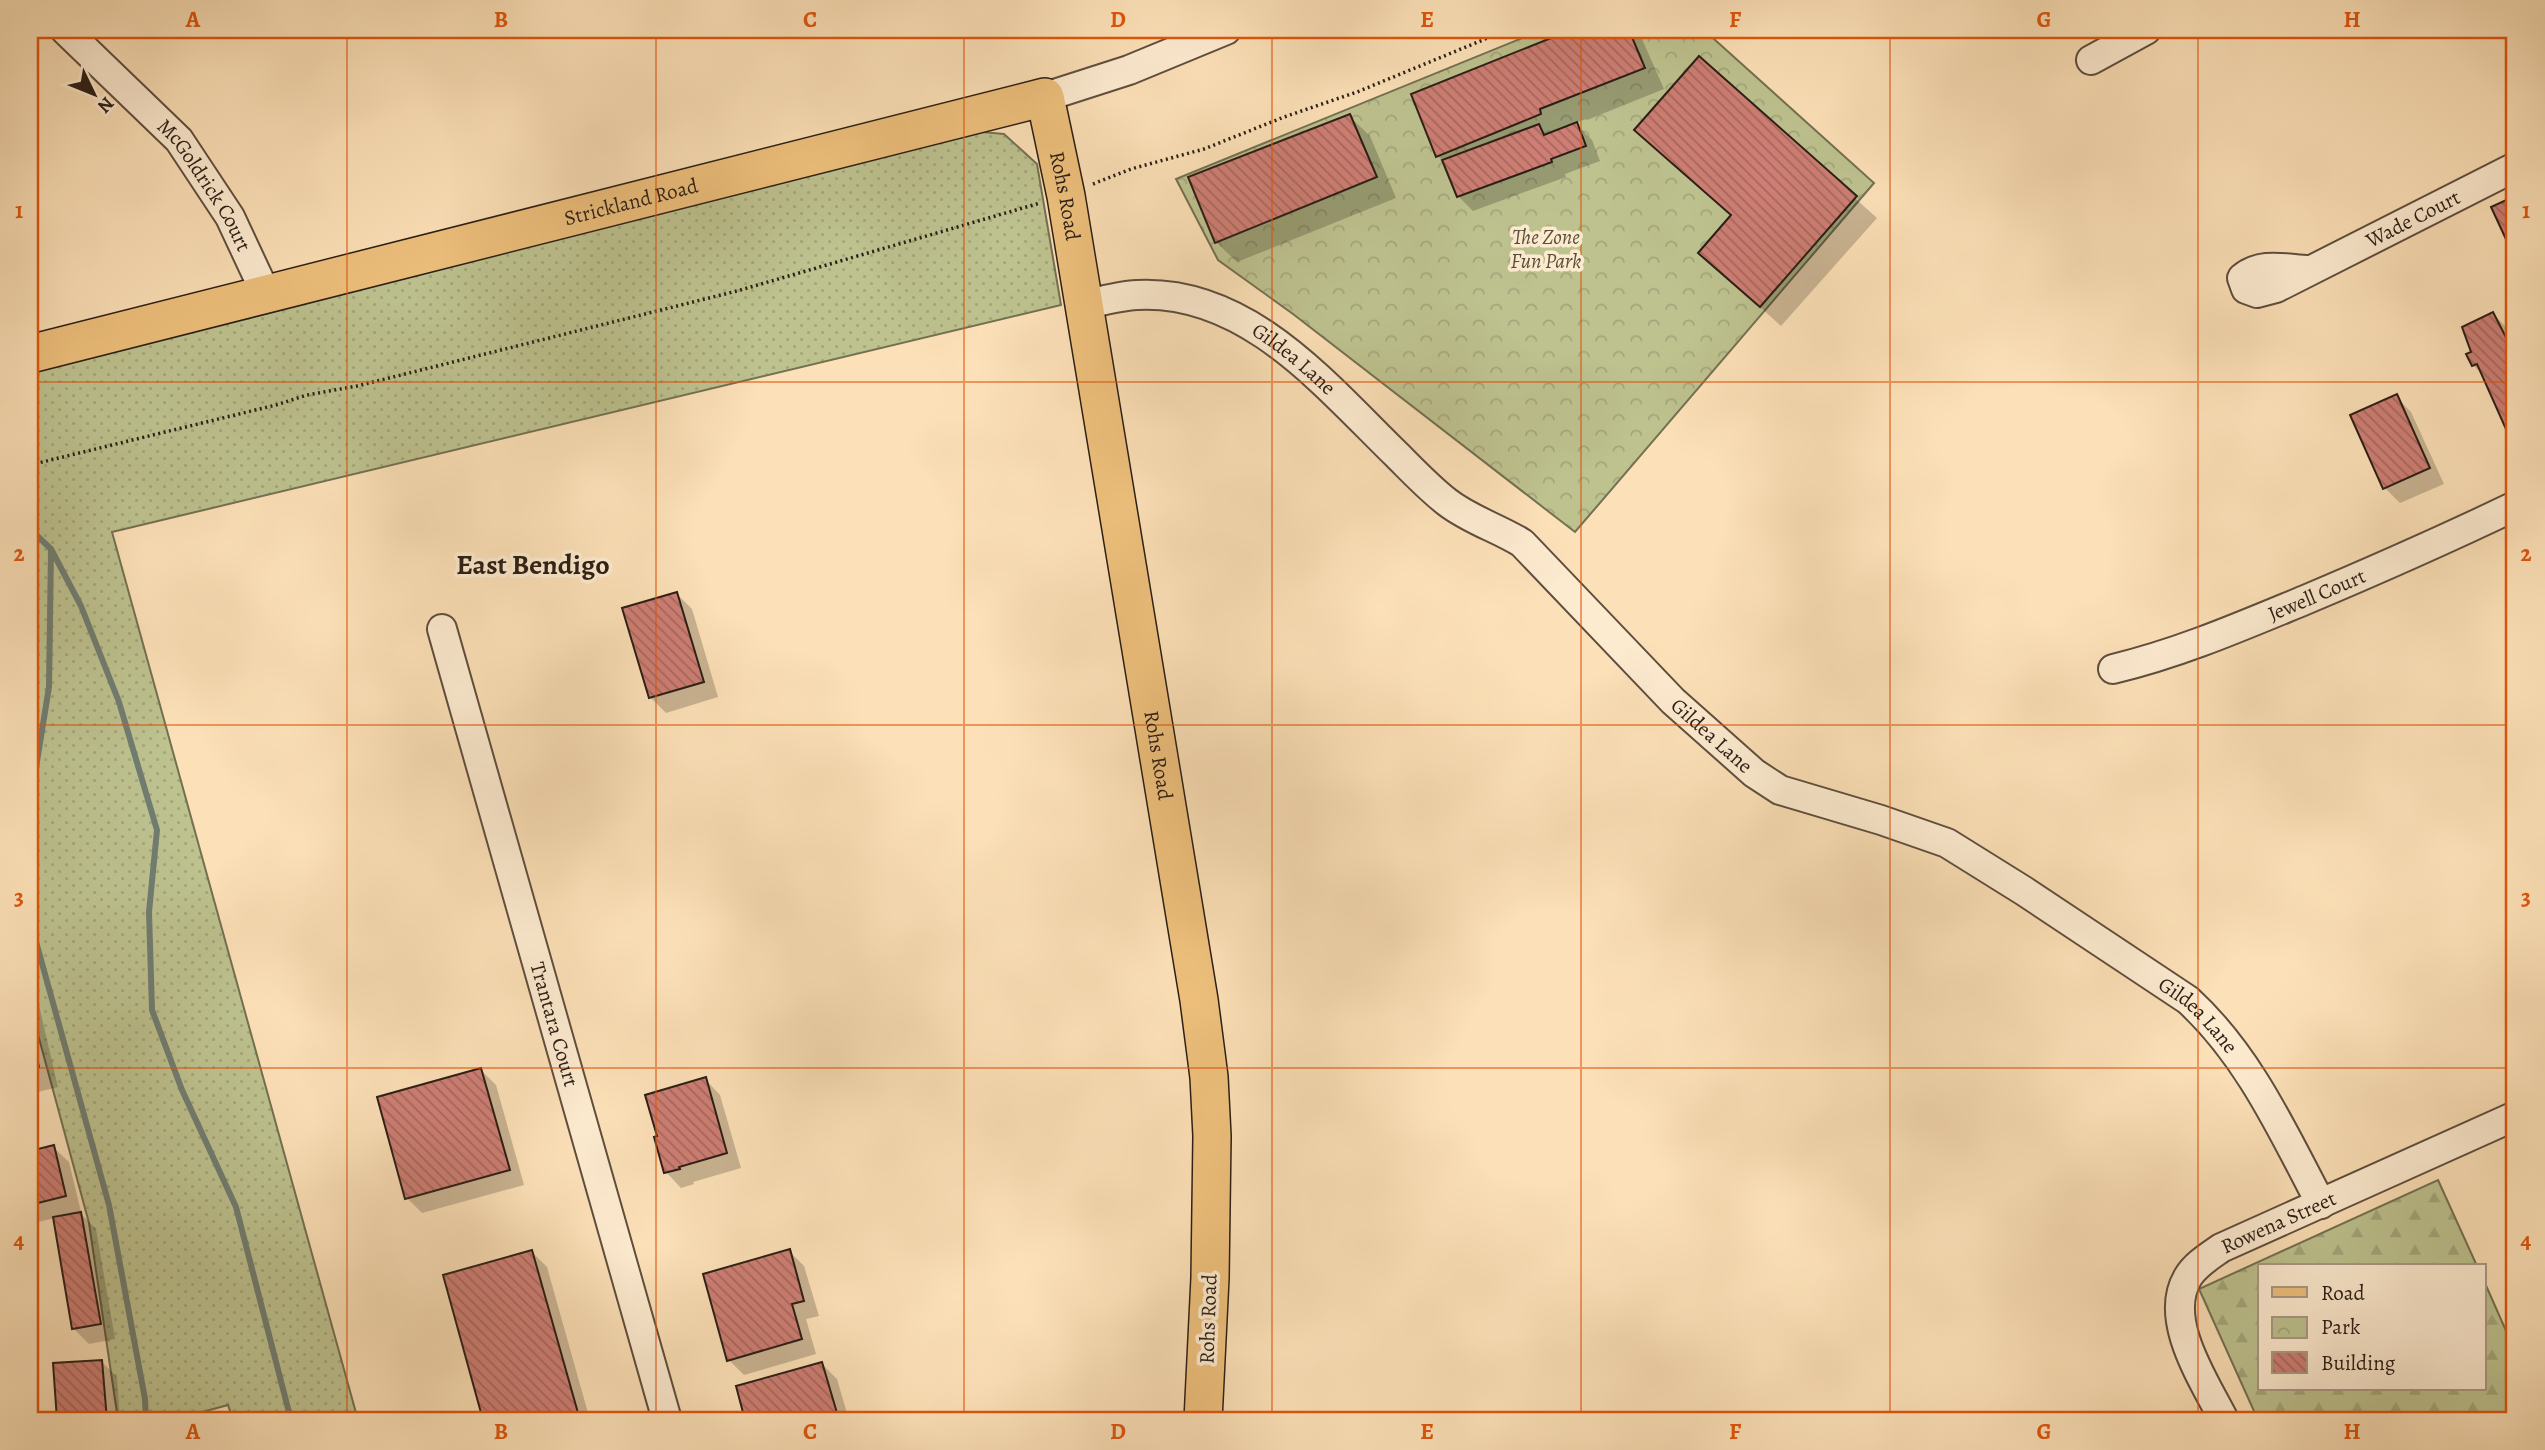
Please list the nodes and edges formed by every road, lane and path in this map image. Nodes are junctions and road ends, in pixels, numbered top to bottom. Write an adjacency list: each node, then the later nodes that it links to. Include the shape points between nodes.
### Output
1 (65, 30): 10 (street, McGoldrick Court, via 179,141 230,216)
2 (1226, 30): 6 (street, Strickland Road, via 1129,70)
3 (1507, 30): 8 (path, via 1357,92)
4 (2146, 30): 5 (street)
5 (2091, 60)
6 (1045, 97): 8 (main road, Rohs Road); 10 (main road, Strickland Road)
7 (2515, 167): 9 (street, Wade Court)
8 (1066, 195): 11 (main road, Rohs Road); 13 (path, via 643,316)
9 (2309, 270)
10 (266, 294): 12 (main road, Strickland Road)
11 (1084, 305): 18 (street, Gildea Lane, via 1137,295 1173,298 1257,328 1301,363 1447,502 1522,543 1673,701 1754,773 1780,790 1947,843 2188,1000 2237,1055); 20 (main road, Rohs Road, via 1209,1077 1211,1215)
12 (30, 354)
13 (30, 465)
14 (2515, 506): 16 (street, Jewell Court, via 2244,626)
15 (442, 629): 19 (street, Trantara Court)
16 (2113, 669)
17 (2515, 1115): 18 (street, Rowena Street)
18 (2321, 1204): 21 (street, Rowena Street, via 2221,1248 2188,1277 2181,1297 2184,1338)
19 (667, 1420)
20 (1203, 1420)
21 (2224, 1420)

